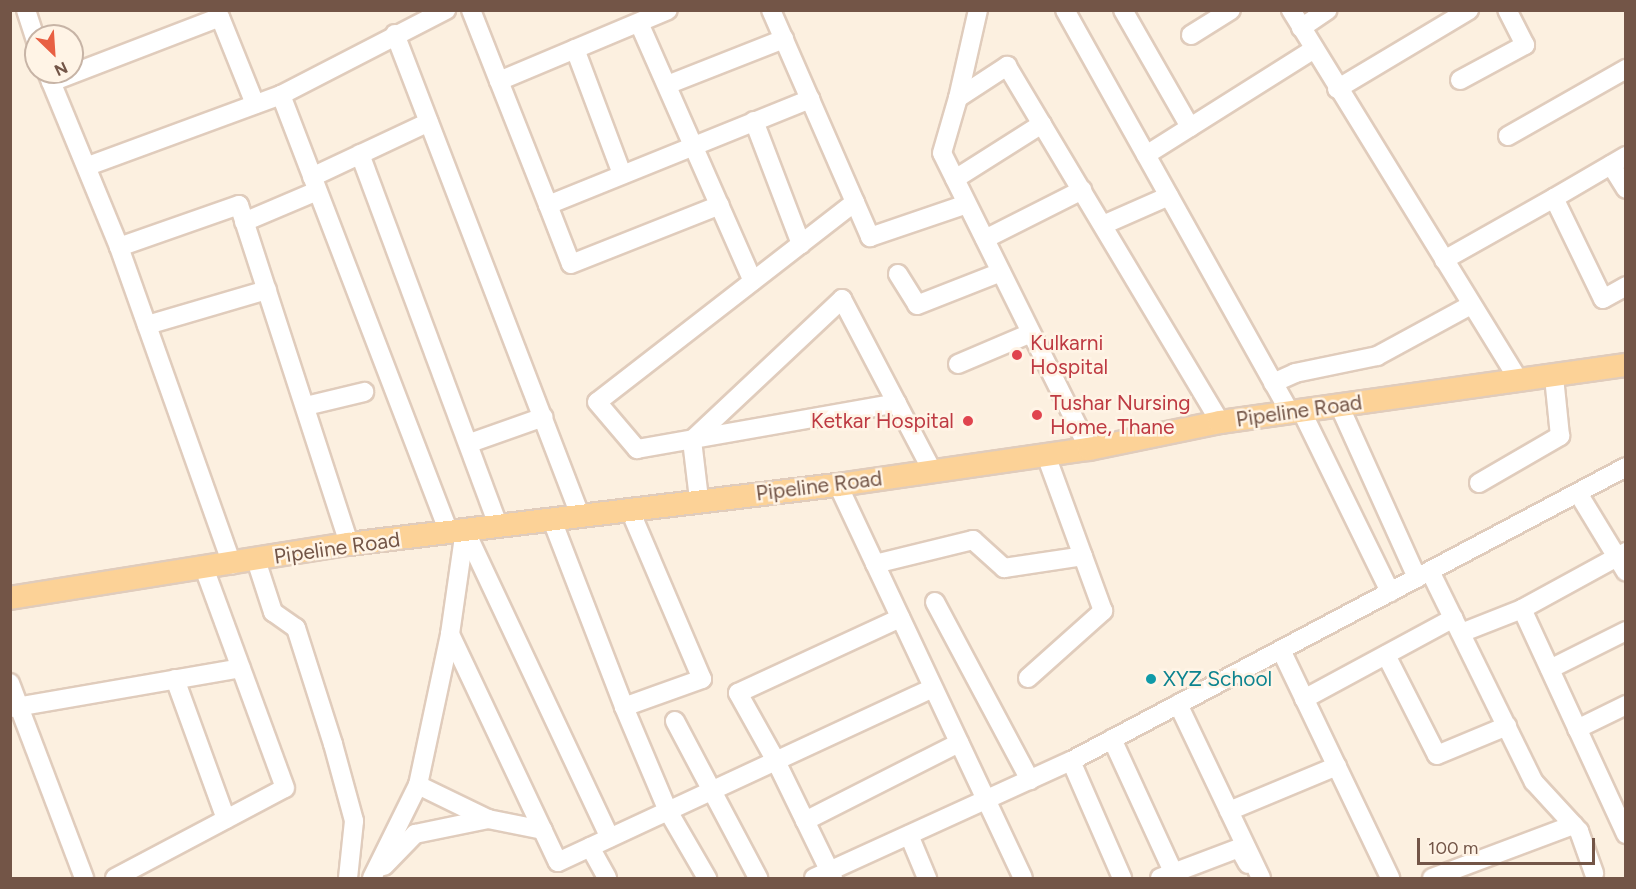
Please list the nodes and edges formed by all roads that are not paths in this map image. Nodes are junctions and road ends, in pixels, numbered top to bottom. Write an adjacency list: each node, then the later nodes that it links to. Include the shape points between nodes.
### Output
1 (471, 10): 24 (street)
2 (668, 10): 14 (street)
3 (771, 10): 18 (street)
4 (978, 10): 29 (street)
5 (1065, 10): 39 (street)
6 (1123, 10): 35 (street)
7 (1231, 10): 17 (street)
8 (1291, 10): 15 (street)
9 (1328, 10): 15 (street)
10 (1469, 10): 27 (street)
11 (1507, 10): 23 (street, via 1525,45)
12 (436, 12): 16 (street)
13 (220, 13): 21 (street); 31 (street)
14 (639, 23): 19 (street); 26 (street)
15 (1301, 28): 20 (street)
16 (395, 34): 28 (street); 33 (street)
17 (1191, 35)
18 (784, 39): 26 (street); 30 (street)
19 (575, 49): 24 (street); 42 (street)
20 (1314, 49): 27 (street); 35 (street)
21 (84, 64)
22 (1626, 69): 36 (street)
23 (1460, 80)
24 (499, 81): 50 (street)
25 (52, 84): 41 (street)
26 (667, 85): 37 (street)
27 (1337, 89): 58 (street)
28 (281, 95): 31 (street); 44 (street)
29 (958, 98): 34 (street, via 1007,66); 43 (street, via 942,153)
30 (810, 99): 32 (street); 49 (street)
31 (255, 104): 41 (street)
32 (754, 121): 37 (street); 56 (street)
33 (429, 122): 38 (street); 77 (street)
34 (1042, 124): 43 (street); 46 (street)
35 (1190, 128): 39 (street)
36 (1508, 136)
37 (694, 145): 42 (street); 52 (street)
38 (360, 154): 44 (street); 80 (street)
39 (1146, 155): 47 (street)
40 (1618, 160): 45 (street); 48 (street)
41 (88, 166): 57 (street)
42 (622, 174): 50 (street)
43 (955, 179): 51 (street)
44 (314, 184): 53 (street); 93 (street)
45 (1626, 189)
46 (1082, 190): 54 (street); 55 (street)
47 (1170, 196): 54 (street); 71 (street)
48 (1554, 198): 58 (street); 62 (street, via 1603,299)
49 (855, 202): 51 (street, via 870,237); 56 (street)
50 (548, 204): 52 (street, via 571,264)
51 (967, 204): 55 (street)
52 (720, 205): 61 (street)
53 (244, 222): 57 (street, via 239,205); 63 (street)
54 (1103, 225): 78 (street)
55 (985, 238): 59 (street)
56 (801, 244): 61 (street)
57 (119, 247): 65 (street)
58 (1444, 260): 64 (street)
59 (1001, 272): 60 (street, via 917,305); 66 (street)
60 (898, 273)
61 (753, 281): 79 (street, via 597,402 636,449)
62 (1626, 286)
63 (267, 290): 65 (street); 75 (street)
64 (1471, 304): 70 (street); 71 (street, via 1377,356 1295,373)
65 (147, 325): 98 (street)
66 (1031, 333): 67 (street); 81 (street)
67 (958, 364)
68 (1626, 365): 69 (main road, Pipeline Road)
69 (1554, 377): 70 (main road, Pipeline Road); 85 (street, via 1560,436)
70 (1519, 381): 74 (main road, Pipeline Road)
71 (1274, 383): 76 (street)
72 (364, 392): 75 (street)
73 (897, 403): 79 (street); 79 (street, via 842,299); 84 (street)
74 (1339, 405): 76 (main road, Pipeline Road); 101 (street)
75 (306, 406): 94 (street)
76 (1295, 411): 78 (main road, Pipeline Road); 102 (street)
77 (544, 417): 80 (street); 90 (street)
78 (1220, 422): 81 (main road, Pipeline Road)
79 (692, 440): 88 (street)
80 (470, 443): 92 (street)
81 (1089, 449): 82 (main road, Pipeline Road)
82 (1046, 456): 84 (main road, Pipeline Road); 95 (street)
83 (1626, 467): 87 (street)
84 (933, 472): 86 (main road, Pipeline Road)
85 (1479, 483)
86 (838, 485): 88 (main road, Pipeline Road); 99 (street)
87 (1578, 493): 97 (street); 101 (street)
88 (699, 499): 89 (main road, Pipeline Road)
89 (629, 508): 90 (main road, Pipeline Road); 122 (street, via 702,679)
90 (580, 515): 91 (main road, Pipeline Road)
91 (552, 520): 92 (main road, Pipeline Road); 122 (street)
92 (499, 526): 93 (main road, Pipeline Road)
93 (457, 532): 94 (main road, Pipeline Road); 109 (street); 145 (street)
94 (349, 544): 96 (main road, Pipeline Road)
95 (1083, 556): 99 (street, via 1004,568 973,540); 114 (street, via 1103,611)
96 (256, 560): 98 (main road, Pipeline Road); 153 (street, via 273,612 296,628 333,744 354,821)
97 (1623, 560): 105 (street)
98 (231, 564): 100 (main road, Pipeline Road)
99 (875, 564): 106 (street)
100 (204, 568): 103 (main road, Pipeline Road); 112 (street)
101 (1424, 574): 102 (street); 107 (street)
102 (1390, 592): 110 (street)
103 (10, 598)
104 (935, 602): 131 (street)
105 (1522, 609): 107 (street); 113 (street)
106 (900, 618): 117 (street); 128 (street, via 738,693)
107 (1457, 626): 111 (street); 124 (street)
108 (1626, 631): 113 (street)
109 (450, 634): 132 (street); 142 (street)
110 (1281, 650): 118 (street); 119 (street)
111 (1386, 655): 118 (street); 124 (street, via 1437,755)
112 (241, 668): 115 (street); 138 (street, via 285,788)
113 (1550, 669): 125 (street)
114 (1028, 678)
115 (175, 679): 121 (street); 138 (street)
116 (10, 683): 121 (street)
117 (933, 688): 127 (street); 128 (street)
118 (1304, 699): 130 (street)
119 (1178, 704): 126 (street); 137 (street)
120 (1626, 705): 125 (street)
121 (15, 707): 151 (street)
122 (624, 707): 136 (street)
123 (675, 721): 133 (street)
124 (1507, 726): 141 (street, via 1534,782)
125 (1577, 729): 135 (street)
126 (1112, 739): 129 (street); 148 (street)
127 (959, 744): 134 (street); 140 (street)
128 (776, 761): 133 (street); 140 (street)
129 (1071, 761): 131 (street); 159 (street)
130 (1337, 766): 137 (street); 161 (street)
131 (1030, 780): 134 (street)
132 (418, 784): 139 (street); 150 (street)
133 (714, 790): 136 (street); 156 (street)
134 (986, 800): 144 (street); 158 (street)
135 (1620, 807): 143 (street)
136 (668, 811): 145 (street); 155 (street)
137 (1229, 811): 160 (street)
138 (226, 819): 152 (street)
139 (488, 819): 142 (street); 150 (street, via 415,834)
140 (805, 821): 147 (street)
141 (1573, 825): 149 (street, via 1579,831); 162 (street)
142 (543, 830): 146 (street, via 558,862)
143 (1626, 834)
144 (909, 835): 147 (street); 157 (street)
145 (610, 838): 146 (street)
146 (590, 847): 154 (street)
147 (825, 876)
148 (1170, 877): 160 (street, via 1239,848)
149 (1590, 877)
150 (372, 878)
151 (84, 879)
152 (116, 879)
153 (348, 879)
154 (607, 879)
155 (707, 879)
156 (758, 879)
157 (927, 879)
158 (1023, 879)
159 (1122, 879)
160 (1259, 879)
161 (1390, 879)
162 (1432, 879)

